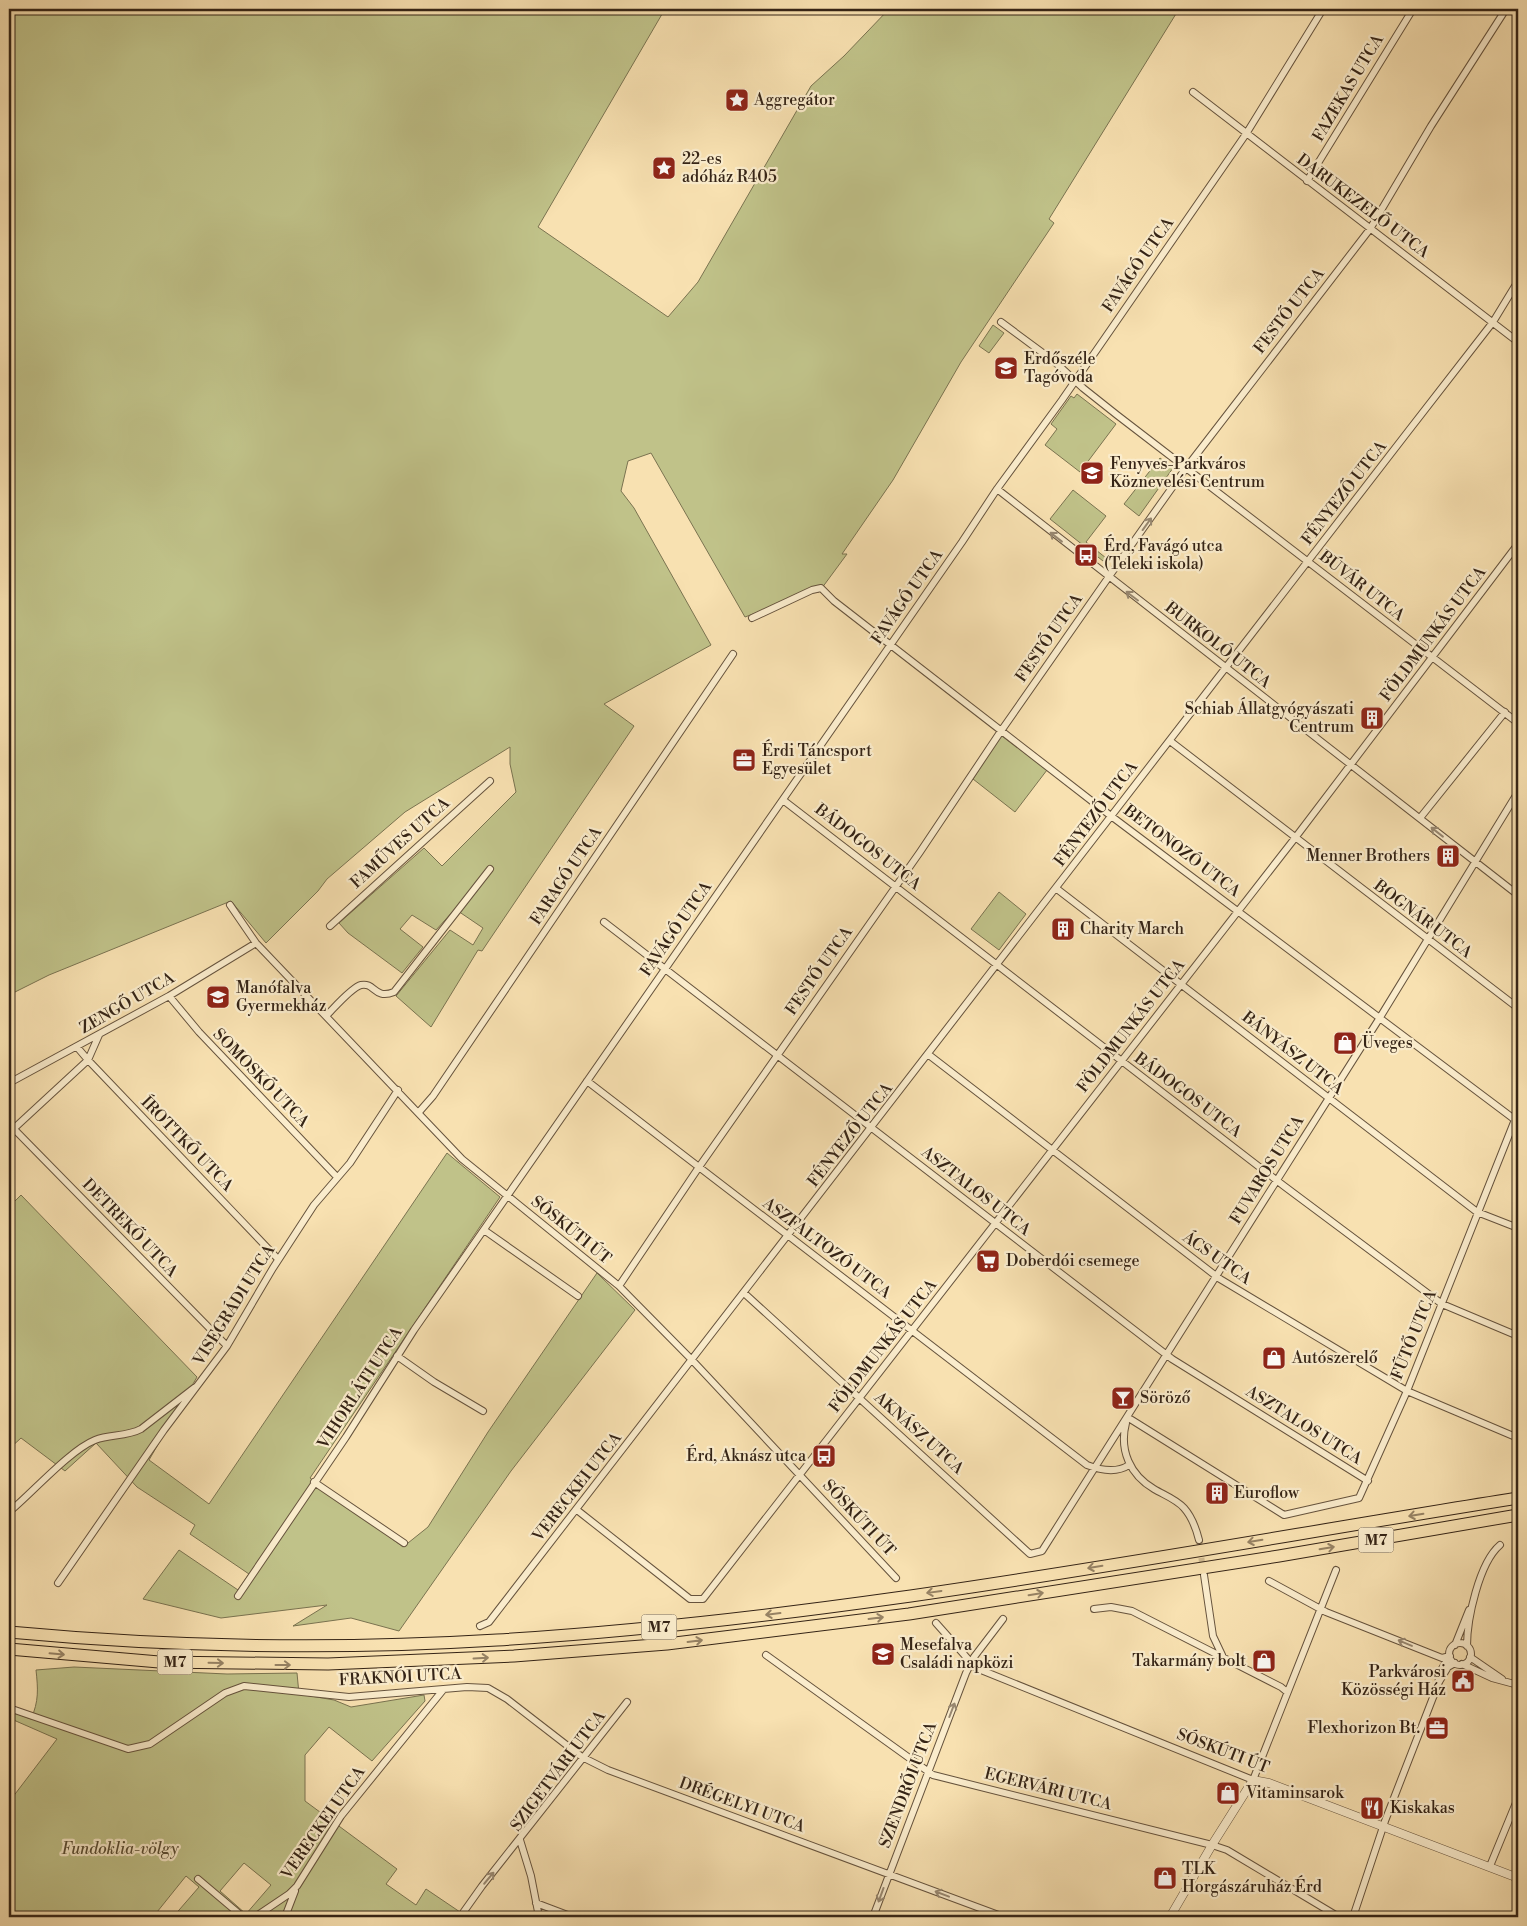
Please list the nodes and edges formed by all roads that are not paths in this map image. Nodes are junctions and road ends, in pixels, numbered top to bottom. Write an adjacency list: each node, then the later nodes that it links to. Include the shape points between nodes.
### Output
1 (1323, 9): 5 (street, FAVÁGÓ UTCA)
2 (1413, 9): 6 (street, FAZEKAS UTCA)
3 (1506, 9): 7 (street, FESTŐ UTCA)
4 (1192, 92): 5 (street, DARUKEZELŐ UTCA)
5 (1246, 134): 6 (street, DARUKEZELŐ UTCA); 12 (street, FAVÁGÓ UTCA)
6 (1307, 181): 7 (street, DARUKEZELŐ UTCA)
7 (1370, 229): 10 (street, DARUKEZELŐ UTCA); 13 (street, FESTŐ UTCA)
8 (1518, 281): 10 (street, FÉNYEZŐ UTCA)
9 (1001, 322): 12 (street, BÚVÁR UTCA)
10 (1493, 322): 11 (street, DARUKEZELŐ UTCA); 16 (street, FÉNYEZŐ UTCA)
11 (1518, 342)
12 (1075, 380): 13 (street, BÚVÁR UTCA); 14 (street, FAVÁGÓ UTCA)
13 (1186, 468): 16 (street, BÚVÁR UTCA); 17 (street, FESTŐ UTCA, one-way to 13)
14 (997, 489): 17 (street, BURKOLÓ UTCA, one-way to 14); 19 (street, FAVÁGÓ UTCA)
15 (1518, 544): 21 (street, FÖLDMUNKÁS UTCA)
16 (1308, 561): 21 (street, BÚVÁR UTCA); 22 (street, FÉNYEZŐ UTCA)
17 (1108, 578): 22 (street, BURKOLÓ UTCA, one-way to 17); 25 (street, FESTŐ UTCA)
18 (752, 618): 19 (street, BETONOZÓ UTCA, via 821,588)
19 (890, 644): 25 (street, BETONOZÓ UTCA); 30 (street, FAVÁGÓ UTCA)
20 (733, 654): 62 (street, FARAGÓ UTCA)
21 (1432, 658): 23 (street, BÚVÁR UTCA); 27 (street, FÖLDMUNKÁS UTCA)
22 (1227, 668): 26 (street, FÉNYEZŐ UTCA); 27 (street, BURKOLÓ UTCA)
23 (1505, 712): 24 (street, BÚVÁR UTCA); 32 (street)
24 (1518, 723)
25 (1001, 731): 31 (street, BETONOZÓ UTCA); 36 (street, FESTŐ UTCA)
26 (1170, 741): 31 (street, FÉNYEZŐ UTCA); 33 (street, BOGNÁR UTCA)
27 (1350, 765): 32 (street, BURKOLÓ UTCA); 33 (street, FÖLDMUNKÁS UTCA)
28 (490, 781): 42 (street, FAMŰVES UTCA)
29 (1518, 792): 34 (street, FUVAROS UTCA)
30 (782, 800): 36 (street, BÁDOGOS UTCA); 46 (street, FAVÁGÓ UTCA)
31 (1111, 816): 37 (street, FÉNYEZŐ UTCA); 40 (street, BETONOZÓ UTCA)
32 (1420, 818): 34 (street, BURKOLÓ UTCA, one-way to 32)
33 (1295, 838): 40 (street, FÖLDMUNKÁS UTCA); 43 (street, BOGNÁR UTCA)
34 (1476, 862): 38 (street, BURKOLÓ UTCA); 43 (street, FUVAROS UTCA)
35 (490, 869): 50 (street, via 394,992 385,996 368,986 355,987)
36 (895, 886): 45 (street, BÁDOGOS UTCA); 55 (street, FESTŐ UTCA)
37 (1057, 889): 45 (street, FÉNYEZŐ UTCA); 47 (street, BÁNYÁSZ UTCA)
38 (1518, 895)
39 (230, 906): 44 (street, SÓSKÚTI ÚT)
40 (1239, 911): 47 (street, FÖLDMUNKÁS UTCA); 51 (street, BETONOZÓ UTCA)
41 (604, 922): 46 (street, ASZTALOS UTCA)
42 (330, 926)
43 (1428, 940): 49 (street, BOGNÁR UTCA); 51 (street, FUVAROS UTCA)
44 (256, 942): 48 (street, ZENGŐ UTCA); 50 (street, SÓSKÚTI ÚT)
45 (997, 965): 54 (street, FÉNYEZŐ UTCA); 57 (street, BÁDOGOS UTCA)
46 (666, 968): 55 (street, ASZTALOS UTCA); 58 (street, FAVÁGÓ UTCA)
47 (1180, 983): 57 (street, FÖLDMUNKÁS UTCA); 61 (street, BÁNYÁSZ UTCA)
48 (169, 996): 52 (street, ZENGŐ UTCA); 69 (street, SOMOSKŐ UTCA, via 199,1032)
49 (1518, 1008)
50 (327, 1015): 60 (street, SÓSKÚTI ÚT)
51 (1379, 1018): 61 (street, FUVAROS UTCA); 64 (street, BETONOZÓ UTCA)
52 (100, 1034): 53 (street, ZENGŐ UTCA); 56 (street)
53 (77, 1047): 56 (street, ÍROTTKŐ UTCA); 59 (street, ZENGŐ UTCA)
54 (929, 1055): 65 (street, FÉNYEZŐ UTCA); 67 (street, ÁCS UTCA)
55 (777, 1056): 65 (street, ASZTALOS UTCA); 68 (street, FESTŐ UTCA)
56 (88, 1060): 66 (street); 77 (street, ÍROTTKŐ UTCA)
57 (1120, 1060): 67 (street, FÖLDMUNKÁS UTCA); 70 (street, BÁDOGOS UTCA)
58 (587, 1081): 68 (street, ASZFALTOZÓ UTCA); 71 (street, FAVÁGÓ UTCA)
59 (9, 1083)
60 (398, 1090): 62 (street, SÓSKÚTI ÚT); 69 (street, VISEGRÁDI UTCA, via 350,1163)
61 (1328, 1098): 70 (street, FUVAROS UTCA); 72 (street, BÁNYÁSZ UTCA)
62 (419, 1112): 71 (street, SÓSKÚTI ÚT, via 462,1159)
63 (1518, 1112): 64 (street, FŰTŐ UTCA)
64 (1517, 1121): 72 (street, FŰTŐ UTCA)
65 (872, 1128): 73 (street, ASZTALOS UTCA); 76 (street, FÉNYEZŐ UTCA)
66 (11, 1131): 85 (street, DETREKŐ UTCA)
67 (1052, 1150): 73 (street, FÖLDMUNKÁS UTCA); 78 (street, ÁCS UTCA)
68 (699, 1167): 76 (street, ASZFALTOZÓ UTCA); 79 (street, FESTŐ UTCA)
69 (337, 1177): 77 (street, VISEGRÁDI UTCA)
70 (1276, 1180): 78 (street, FUVAROS UTCA); 82 (street, BÁDOGOS UTCA)
71 (507, 1196): 75 (street, VIHORLÁTI UTCA); 79 (street, SÓSKÚTI ÚT)
72 (1477, 1212): 74 (street, BÁNYÁSZ UTCA); 82 (street, FŰTŐ UTCA)
73 (996, 1224): 83 (street, FÖLDMUNKÁS UTCA); 86 (street, ASZTALOS UTCA)
74 (1518, 1228)
75 (484, 1230): 81 (street); 87 (street, VIHORLÁTI UTCA)
76 (789, 1235): 80 (street, FÉNYEZŐ UTCA); 83 (street, ASZFALTOZÓ UTCA)
77 (278, 1259): 85 (street, VISEGRÁDI UTCA)
78 (1216, 1276): 86 (street, FUVAROS UTCA); 90 (street, ÁCS UTCA)
79 (619, 1286): 88 (street, SÓSKÚTI ÚT)
80 (744, 1293): 88 (street, FÉNYEZŐ UTCA); 91 (street, AKNÁSZ UTCA)
81 (578, 1296)
82 (1442, 1304): 84 (street, BÁDOGOS UTCA); 90 (street, FŰTŐ UTCA)
83 (913, 1330): 91 (street, FÖLDMUNKÁS UTCA); 96 (street, ASZFALTOZÓ UTCA, via 1087,1465)
84 (1518, 1336)
85 (227, 1346): 89 (street, VISEGRÁDI UTCA)
86 (1168, 1355): 93 (street, FUVAROS UTCA); 98 (street, ASZTALOS UTCA)
87 (397, 1356): 92 (street); 99 (street, VIHORLÁTI UTCA)
88 (692, 1360): 97 (street, SÓSKÚTI ÚT); 103 (street, VERECKEI UTCA)
89 (197, 1386): 104 (street, via 133,1433 96,1439 81,1448); 116 (street, VISEGRÁDI UTCA)
90 (1407, 1392): 94 (street, ÁCS UTCA); 98 (street, FŰTŐ UTCA)
91 (860, 1399): 97 (street, FÖLDMUNKÁS UTCA); 111 (street, AKNÁSZ UTCA)
92 (483, 1411)
93 (1127, 1417): 95 (street, via 1123,1443); 96 (street, FUVAROS UTCA); 98 (street, FŰTŐ UTCA, via 1287,1516 1356,1500)
94 (1518, 1438)
95 (1129, 1465): 96 (street, ASZFALTOZÓ UTCA, via 1124,1469); 108 (street, via 1146,1483 1184,1508)
96 (1096, 1468): 111 (street, FUVAROS UTCA, via 1042,1551)
97 (800, 1476): 103 (street, via 703,1599 690,1599); 114 (street, SÓSKÚTI ÚT)
98 (1368, 1481)
99 (314, 1482): 109 (street); 117 (street, VIHORLÁTI UTCA)
100 (1518, 1492): 102 (highway, via 1490,1496)
101 (1518, 1498): 102 (highway, M7)
102 (1464, 1507): 124 (highway, M7, one-way to 124, via 951,1590 581,1634 430,1643 300,1646 218,1645)
103 (577, 1510): 123 (street, VERECKEI UTCA, via 489,1622)
104 (9, 1512)
105 (1518, 1515): 106 (highway, M7)
106 (1473, 1523): 107 (highway); 127 (highway, M7, one-way to 106, via 159,1662 328,1664 514,1656 667,1644 909,1614)
107 (1518, 1523)
108 (1199, 1540)
109 (404, 1544)
110 (1500, 1545): 118 (street, via 1492,1553)
111 (1030, 1554)
112 (1336, 1570): 120 (street)
113 (1204, 1575): 130 (street, via 1213,1636)
114 (896, 1578)
115 (1269, 1581): 120 (street)
116 (58, 1583)
117 (238, 1596)
118 (1471, 1607): 125 (street); 126 (street)
119 (1094, 1609): 130 (street, via 1132,1610)
120 (1320, 1610): 129 (street, one-way to 120, via 1442,1658); 139 (street)
121 (1002, 1619): 132 (street)
122 (936, 1623): 132 (street, SÓSKÚTI ÚT)
123 (480, 1626)
124 (9, 1632)
125 (1455, 1645): 126 (street); 129 (street)
126 (1467, 1646): 131 (street)
127 (9, 1649)
128 (766, 1655): 143 (street, EGERVÁRI UTCA)
129 (1450, 1656): 133 (street); 134 (street, via 1438,1675)
130 (1223, 1657): 139 (street)
131 (1470, 1657): 133 (street, via 1467,1662); 135 (street)
132 (971, 1664): 143 (street, SZENDRŐI UTCA, one-way to 132); 144 (street, SÓSKÚTI ÚT, via 991,1675)
133 (1458, 1664): 134 (street, via 1448,1668); 135 (street)
134 (1439, 1682): 146 (street)
135 (1507, 1683): 136 (street)
136 (1518, 1685)
137 (488, 1688): 138 (street, FRAKNÓI UTCA); 142 (street, DRÉGELYI UTCA, via 507,1698)
138 (443, 1690): 141 (street, FRAKNÓI UTCA, via 349,1697 244,1686 225,1693 150,1744 128,1749); 153 (street, VERECKEI UTCA, via 347,1809)
139 (1287, 1692): 144 (street, via 1287,1699)
140 (628, 1702): 142 (street, SZIGETVÁRI UTCA)
141 (9, 1708)
142 (582, 1757): 147 (street, SZIGETVÁRI UTCA); 150 (street, DRÉGELYI UTCA, via 608,1770)
143 (928, 1772): 148 (street, EGERVÁRI UTCA); 150 (street, SZENDRŐI UTCA)
144 (1253, 1780): 146 (street, SÓSKÚTI ÚT); 148 (street)
145 (1518, 1798): 149 (street)
146 (1382, 1828): 149 (street, SÓSKÚTI ÚT); 165 (street)
147 (520, 1840): 154 (street, SZIGETVÁRI UTCA); 158 (street, one-way to 147)
148 (1212, 1845): 163 (street); 164 (street, EGERVÁRI UTCA, via 1227,1850)
149 (1490, 1866): 151 (street, SÓSKÚTI ÚT)
150 (889, 1874): 161 (street, SZENDRŐI UTCA, one-way to 161); 162 (street, DRÉGELYI UTCA, one-way to 150)
151 (1518, 1878)
152 (198, 1879): 155 (street)
153 (297, 1886): 156 (street, VERECKEI UTCA); 157 (street)
154 (536, 1903): 159 (street, SZIGETVÁRI UTCA); 160 (street)
155 (243, 1917)
156 (255, 1917)
157 (284, 1917)
158 (460, 1917)
159 (539, 1917)
160 (573, 1917)
161 (873, 1917)
162 (1004, 1917)
163 (1170, 1917)
164 (1339, 1917)
165 (1353, 1917)

